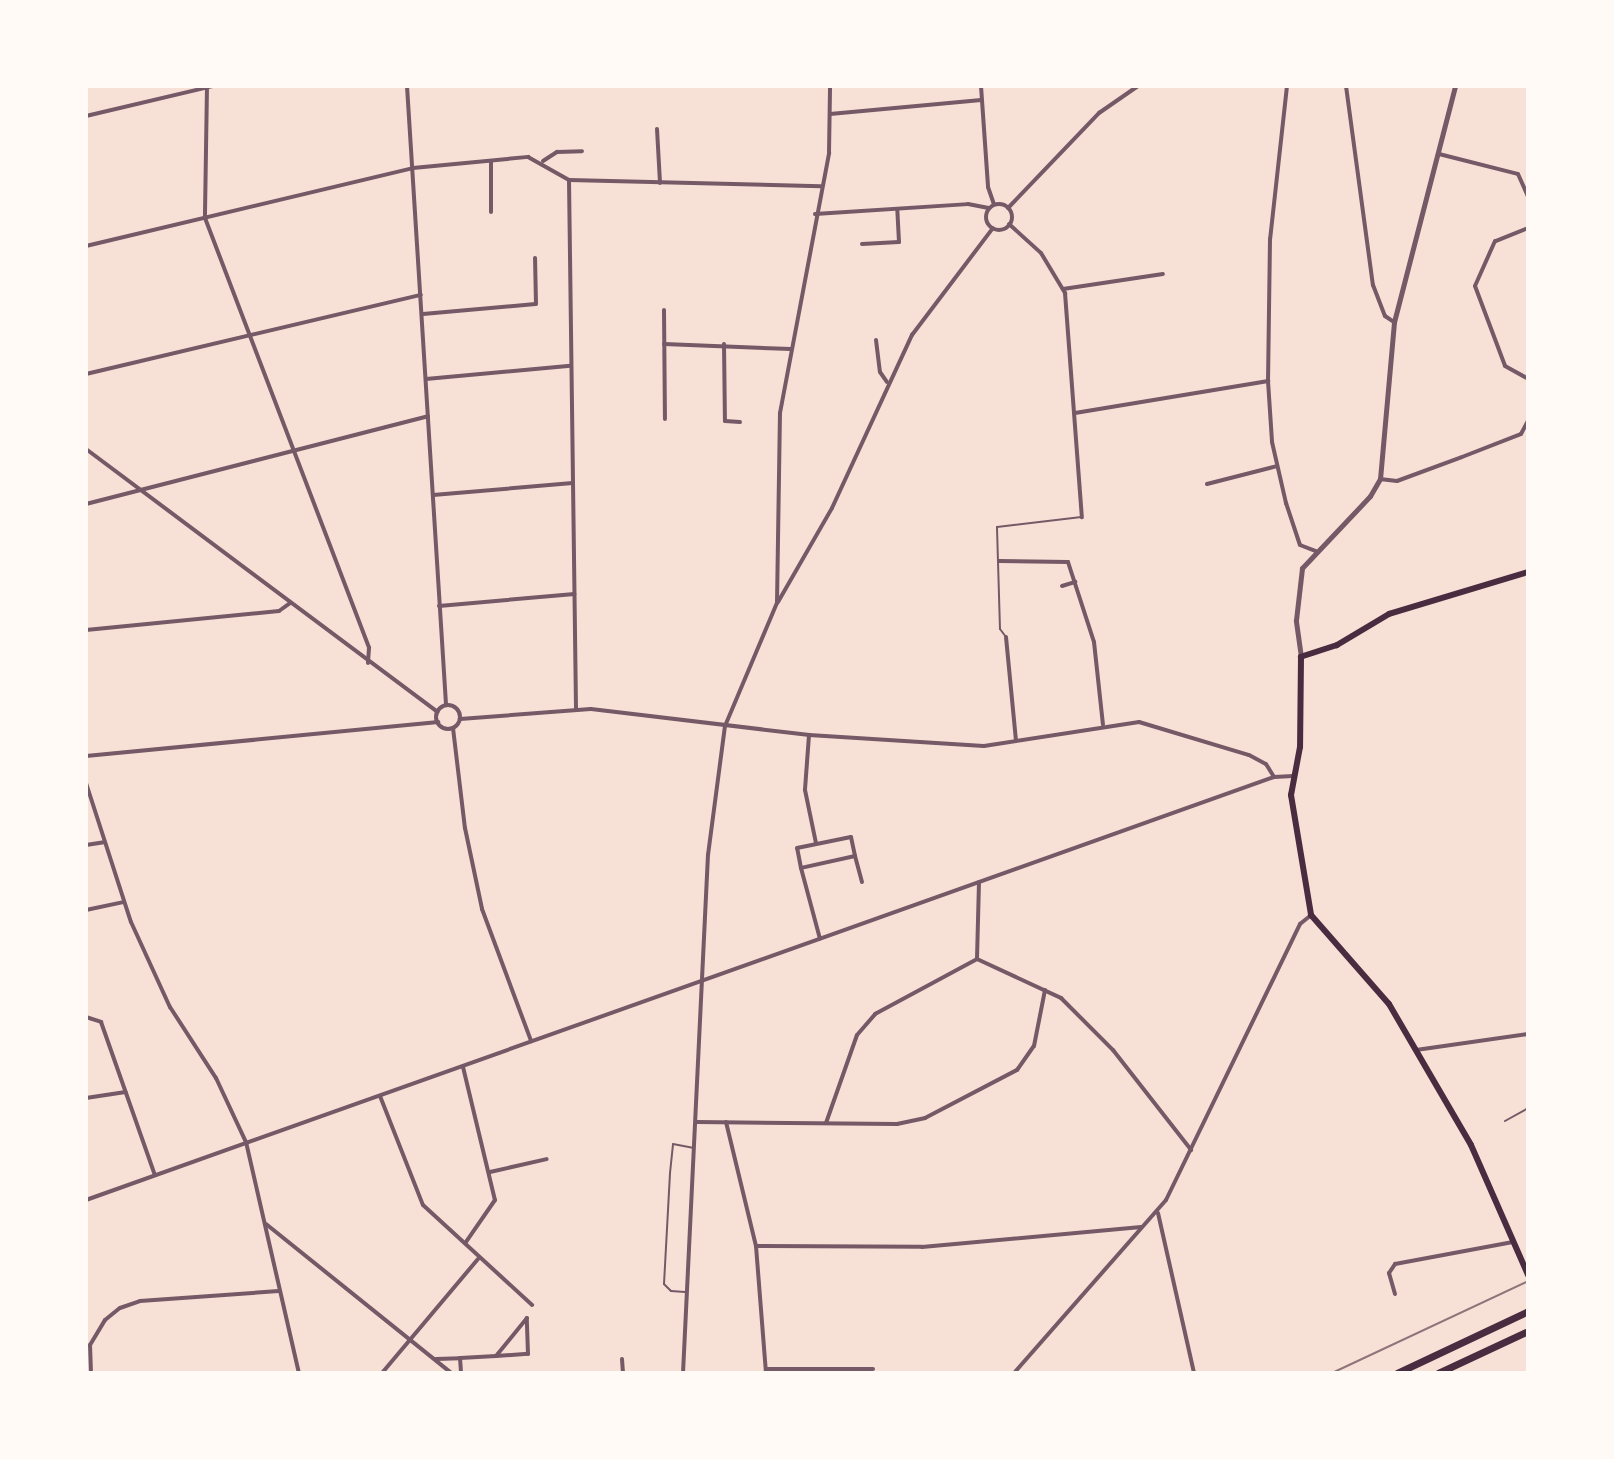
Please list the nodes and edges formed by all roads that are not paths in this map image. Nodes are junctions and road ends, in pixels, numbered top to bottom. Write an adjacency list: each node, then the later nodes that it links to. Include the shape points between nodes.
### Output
1 (209, 86): 11 (street); 28 (street)
2 (407, 86): 17 (street)
3 (830, 86): 10 (street)
4 (981, 86): 9 (street)
5 (1138, 86): 24 (street, via 1099,113)
6 (1287, 86): 50 (street, via 1270,239)
7 (1346, 86): 40 (street, via 1373,285 1385,316)
8 (1455, 86): 14 (street)
9 (981, 100): 10 (street); 22 (street)
10 (830, 114): 20 (street)
11 (86, 116)
12 (657, 129): 19 (street)
13 (582, 151): 16 (street, via 557,152)
14 (1439, 154): 21 (street, via 1518,174); 40 (street)
15 (491, 161): 16 (street); 17 (street); 26 (street)
16 (543, 161): 18 (street)
17 (413, 168): 28 (street); 37 (street)
18 (569, 180): 19 (street); 46 (street)
19 (660, 183): 20 (street)
20 (821, 186): 27 (street)
21 (1528, 196)
22 (994, 204): 23 (street); 24 (street)
23 (989, 208): 25 (street, via 968,204); 30 (street, via 986,219)
24 (1008, 208): 29 (street)
25 (897, 209): 27 (street); 32 (street, via 899,242)
26 (491, 212)
27 (815, 214): 45 (street)
28 (205, 218): 33 (street); 41 (street)
29 (1009, 224): 30 (street); 36 (street, via 1041,253)
30 (993, 228): 51 (street, via 928,311)
31 (1528, 228): 49 (street, via 1495,241 1475,281 1505,366)
32 (862, 244)
33 (86, 246)
34 (535, 258): 39 (street, via 536,304)
35 (1163, 274): 36 (street)
36 (1063, 289): 52 (street)
37 (421, 295): 39 (street); 41 (street)
38 (664, 310): 43 (street)
39 (423, 314): 48 (street)
40 (1394, 322): 60 (street)
41 (249, 335): 47 (street); 58 (street)
42 (876, 340): 51 (street, via 880,372)
43 (664, 344): 44 (street); 54 (street)
44 (724, 344): 45 (street); 56 (street, via 725,421)
45 (791, 349): 74 (street, via 780,413)
46 (570, 366): 48 (street); 61 (street)
47 (86, 374)
48 (426, 379): 53 (street)
49 (1528, 379)
50 (1268, 381): 52 (street); 59 (street)
51 (887, 382): 74 (street, via 801,569)
52 (1075, 413): 66 (street)
53 (428, 416): 58 (street); 64 (street)
54 (665, 419)
55 (1528, 421): 60 (street, via 1521,434 1397,481)
56 (740, 422)
57 (86, 449): 63 (street)
58 (293, 450): 63 (street); 79 (street, via 369,648)
59 (1277, 466): 62 (street); 67 (street, via 1300,545)
60 (1380, 479): 67 (street)
61 (572, 483): 64 (street); 72 (street)
62 (1207, 484)
63 (141, 490): 65 (street); 73 (street)
64 (433, 495): 75 (street)
65 (86, 504)
66 (1082, 517): 68 (lane, via 998,525)
67 (1316, 551): 78 (street, via 1302,568 1296,603)
68 (999, 561): 70 (street, via 1061,559); 77 (lane, via 1000,629)
69 (1528, 572): 78 (main road, via 1389,614 1330,648)
70 (1075, 582): 71 (street); 86 (street, via 1094,642)
71 (1062, 586)
72 (574, 594): 75 (street); 81 (street)
73 (290, 603): 76 (street, via 279,611); 79 (street)
74 (777, 603): 85 (street)
75 (439, 606): 80 (street)
76 (86, 630)
77 (1006, 637): 89 (street)
78 (1301, 657): 91 (main road, via 1300,747)
79 (368, 663): 82 (street)
80 (446, 705): 82 (street); 83 (street, via 457,708)
81 (576, 710): 83 (street); 85 (street)
82 (437, 712): 84 (street)
83 (460, 719): 87 (street)
84 (438, 722): 87 (street); 90 (street)
85 (725, 726): 88 (street); 106 (street, via 708,855)
86 (1103, 726): 89 (street); 92 (street, via 1139,722 1242,753 1266,764)
87 (453, 728): 110 (street, via 482,909)
88 (809, 735): 89 (street, via 972,746); 95 (street, via 805,790)
89 (1016, 741)
90 (86, 756)
91 (1293, 776): 92 (street); 103 (main road, via 1292,814)
92 (1274, 777): 100 (street)
93 (86, 783): 94 (street)
94 (104, 842): 96 (street); 101 (street)
95 (816, 844): 97 (street, via 851,837); 98 (street, via 797,848)
96 (86, 845)
97 (855, 856): 98 (street); 99 (street)
98 (801, 868): 104 (street)
99 (862, 882)
100 (979, 882): 104 (street); 105 (street)
101 (123, 902): 102 (street); 121 (street, via 170,1007 216,1078)
102 (86, 910)
103 (1311, 915): 111 (main road, via 1372,980); 123 (street, via 1300,924)
104 (820, 939): 106 (street)
105 (977, 959): 107 (street); 120 (street, via 875,1014 857,1035)
106 (700, 981): 110 (street); 118 (street)
107 (1045, 990): 120 (street, via 1034,1046 1017,1070 925,1118 897,1124); 123 (street, via 1061,998 1113,1050)
108 (86, 1017): 113 (street, via 101,1022)
109 (1528, 1034): 111 (street)
110 (532, 1042): 112 (street)
111 (1415, 1050): 132 (main road, via 1471,1145)
112 (463, 1067): 114 (street); 125 (street)
113 (126, 1092): 115 (street); 126 (street)
114 (380, 1096): 121 (street); 131 (street, via 418,1196)
115 (86, 1098)
116 (1528, 1108): 117 (lane)
117 (1505, 1121)
118 (696, 1122): 119 (street); 122 (street)
119 (726, 1122): 120 (street); 133 (street)
120 (826, 1123)
121 (246, 1142): 126 (street); 129 (street)
122 (695, 1148): 137 (street); 137 (lane, via 673,1144 664,1284 671,1291)
123 (1192, 1150): 128 (street)
124 (547, 1159): 125 (street)
125 (490, 1172): 131 (street, via 494,1207)
126 (155, 1175): 127 (street)
127 (86, 1200)
128 (1158, 1213): 130 (street); 157 (street)
129 (264, 1222): 136 (street); 142 (street)
130 (1141, 1227): 133 (street, via 922,1247); 156 (street)
131 (466, 1242): 134 (street, via 477,1250)
132 (1515, 1242): 135 (main road); 138 (street, via 1395,1264 1389,1273)
133 (756, 1246): 148 (street)
134 (478, 1259): 139 (street); 142 (street)
135 (1528, 1275)
136 (280, 1291): 149 (street, via 140,1301 120,1308 90,1345); 150 (street)
137 (687, 1292): 155 (street)
138 (1395, 1294)
139 (532, 1305)
140 (1527, 1311): 158 (highway)
141 (1528, 1331): 159 (highway)
142 (410, 1339): 145 (street); 151 (street)
143 (496, 1356): 143 (street, via 519,1327 527,1318 528,1354); 144 (street)
144 (460, 1358): 145 (street); 153 (street)
145 (434, 1359): 152 (street)
146 (622, 1359): 154 (street)
147 (873, 1369): 148 (street)
148 (766, 1371)
149 (91, 1373)
150 (299, 1373)
151 (382, 1373)
152 (451, 1373)
153 (461, 1373)
154 (623, 1373)
155 (683, 1373)
156 (1014, 1373)
157 (1194, 1373)
158 (1397, 1373)
159 (1438, 1373)

